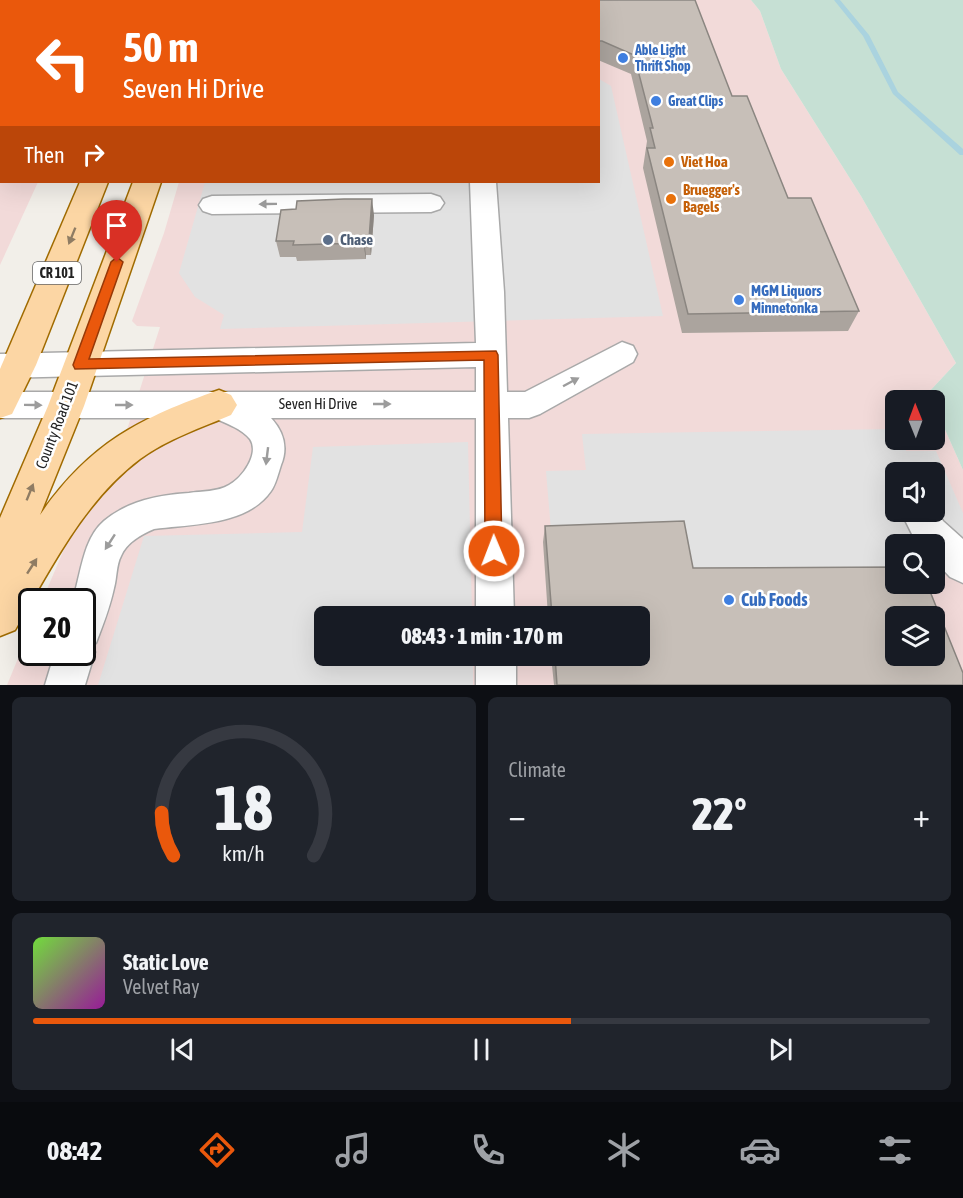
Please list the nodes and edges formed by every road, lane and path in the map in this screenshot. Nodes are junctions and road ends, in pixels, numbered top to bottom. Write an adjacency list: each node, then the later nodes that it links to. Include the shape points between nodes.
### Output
1 (94, 183): 8 (main road, CR 101, one-way to 8)
2 (147, 183): 9 (main road, County Road 101)
3 (483, 183): 7 (lane)
4 (431, 203): 5 (lane, one-way to 5)
5 (212, 205)
6 (622, 354): 11 (lane, Seven Hi Drive, one-way to 6, via 529,405)
7 (491, 355): 9 (lane); 11 (lane)
8 (10, 365): 9 (lane); 10 (main road, CR 101)
9 (80, 365): 13 (main road, County Road 101)
10 (0, 404): 13 (lane, Seven Hi Drive, one-way to 13)
11 (491, 404): 12 (lane, Seven Hi Drive, one-way to 11); 18 (lane)
12 (219, 405): 13 (lane, Seven Hi Drive, one-way to 12); 17 (lane, one-way to 17, via 261,426 269,451 265,471 254,487 237,500 217,507 172,509 133,520 114,534 100,556); 19 (main road, one-way to 12, via 83,487 128,448)
13 (66, 406): 15 (main road, County Road 101, one-way to 13)
14 (924, 522): 16 (lane, via 930,533)
15 (0, 565)
16 (963, 565)
17 (96, 588)
18 (495, 606)
19 (0, 615)
20 (71, 666): 22 (lane)
21 (496, 666): 23 (lane)
22 (65, 685)
23 (496, 685)

